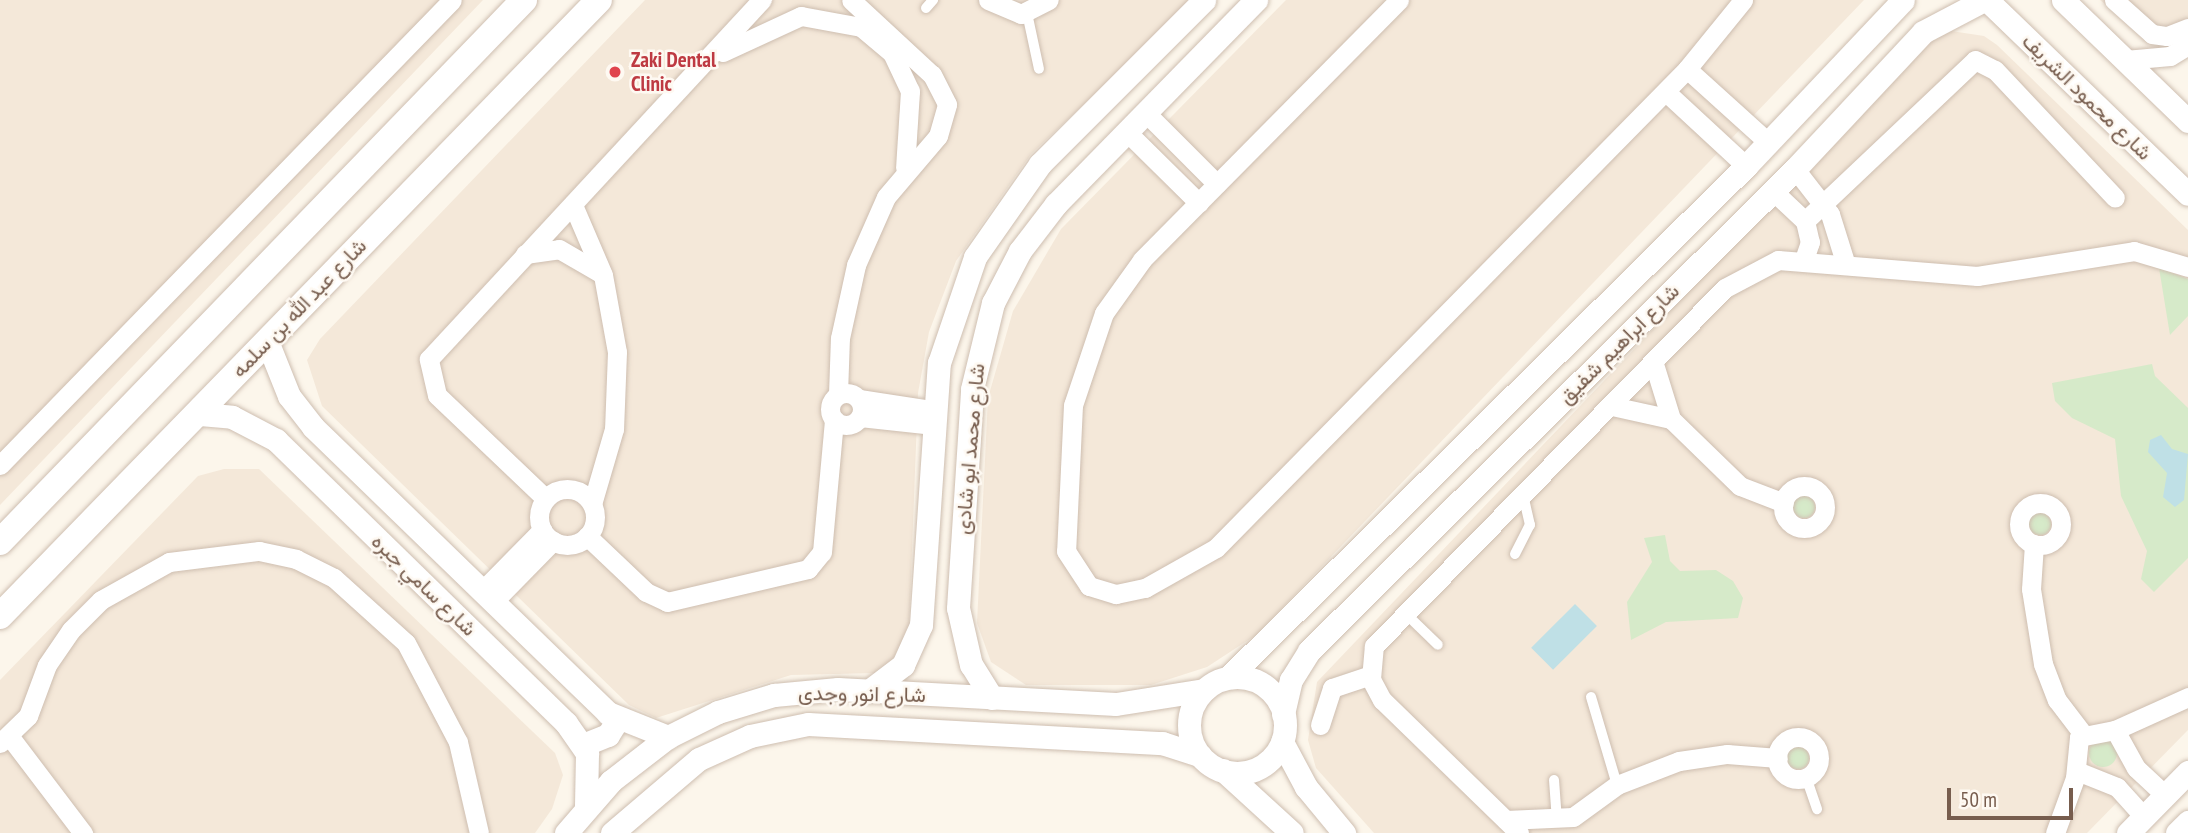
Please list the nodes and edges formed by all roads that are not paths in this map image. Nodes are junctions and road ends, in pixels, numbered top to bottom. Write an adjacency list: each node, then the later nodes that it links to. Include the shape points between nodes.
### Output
1 (452, 0): 59 (street)
2 (524, 0): 66 (main road)
3 (599, 0): 48 (main road, شارع عبد الله بن سلمه)
4 (762, 0): 21 (street)
5 (851, 0): 31 (street, via 943,88 945,121)
6 (988, 0): 16 (street)
7 (1049, 0): 16 (street)
8 (1204, 0): 54 (street, شارع محمد ابو شادى, via 1040,164 994,224 947,326)
9 (1256, 0): 26 (street, شارع محمد ابو شادى)
10 (1399, 0): 33 (street)
11 (1743, 0): 24 (street)
12 (1903, 0): 17 (street, شارع ابراهيم شفيق)
13 (1986, 0): 20 (street, شارع ابراهيم شفيق, via 1937,22); 35 (street, شارع محمود الشريف)
14 (2063, 0): 22 (street)
15 (2114, 0): 18 (street, via 2152,33 2166,36)
16 (1027, 13): 23 (lane)
17 (1880, 27): 20 (street); 29 (street, شارع ابراهيم شفيق)
18 (2188, 28)
19 (2188, 46): 22 (street, via 2170,55)
20 (1904, 52): 32 (street, شارع ابراهيم شفيق)
21 (713, 58): 31 (street, via 801,16 861,27 892,54 909,90); 40 (street)
22 (2125, 60): 27 (street)
23 (1039, 69)
24 (1687, 69): 25 (street); 29 (street)
25 (1666, 92): 30 (street); 37 (street, via 1216,548 1164,581 1102,592 1078,577 1066,551 1080,373 1121,285)
26 (1146, 113): 28 (street, شارع محمد ابو شادى); 33 (street)
27 (2188, 121)
28 (1128, 132): 37 (street); 72 (street, شارع محمد ابو شادى, via 1037,227 1006,276 984,331 972,388)
29 (1769, 143): 30 (street, شارع ابراهيم شفيق)
30 (1746, 166): 39 (street, شارع ابراهيم شفيق)
31 (905, 168): 50 (street, via 856,265 840,338)
32 (1795, 169): 34 (street, شارع ابراهيم شفيق); 38 (street)
33 (1217, 184): 37 (street)
34 (1772, 190): 41 (street); 42 (street, شارع ابراهيم شفيق)
35 (2188, 194)
36 (2115, 198): 38 (street, via 1995,70 1975,60)
37 (1199, 203)
38 (1824, 203): 41 (street); 45 (street)
39 (1707, 204): 42 (street); 74 (street, شارع ابراهيم شفيق)
40 (573, 205): 43 (street); 47 (street)
41 (1805, 221): 44 (street, via 1810,242)
42 (1734, 229): 76 (street, شارع ابراهيم شفيق)
43 (525, 254): 47 (street, via 559,249); 61 (street, via 436,349 427,372 437,395)
44 (1804, 259): 45 (street); 49 (street, via 1778,260 1741,276)
45 (1846, 265): 46 (street, via 1978,276 2134,251)
46 (2188, 267)
47 (603, 275): 63 (street, via 618,391)
48 (267, 341): 53 (main road, شارع عبد الله بن سلمه); 57 (street, شارع سامي جبره, via 289,396)
49 (1654, 364): 51 (street); 55 (street)
50 (838, 394): 52 (street); 56 (street, via 830,405)
51 (1612, 406): 55 (street); 60 (street)
52 (859, 408): 54 (street); 56 (street, via 847,425)
53 (200, 414): 58 (street, شارع سامي جبره, via 248,423); 73 (main road, شارع عبد الله بن سلمه)
54 (932, 417): 71 (street, شارع محمد ابو شادى)
55 (1671, 419): 62 (street, via 1740,486)
56 (834, 420): 65 (street, via 822,552 808,569 667,602 646,592)
57 (313, 427): 58 (street, via 296,434); 69 (street, شارع سامي جبره)
58 (286, 450): 94 (street, شارع سامي جبره)
59 (0, 465)
60 (1523, 493): 68 (lane, via 1530,525); 70 (street)
61 (545, 498): 63 (street, via 576,490); 64 (street)
62 (1784, 503)
63 (592, 504): 65 (street)
64 (547, 536): 65 (street, via 571,544); 69 (street)
65 (587, 536)
66 (0, 542)
67 (2034, 544): 90 (street, via 2031,589 2043,664 2057,700)
68 (1515, 554)
69 (487, 597): 86 (street, شارع سامي جبره)
70 (1404, 611): 75 (lane); 77 (street, via 1374,646)
71 (922, 612): 72 (street); 80 (street, شارع محمد ابو شادى, via 903,664)
72 (958, 613): 84 (street, شارع محمد ابو شادى, via 971,665)
73 (0, 617)
74 (1288, 623): 76 (street, via 1296,644); 78 (street, شارع ابراهيم شفيق)
75 (1438, 645)
76 (1309, 651): 85 (street, شارع ابراهيم شفيق, via 1291,680)
77 (1371, 675): 87 (street, via 1332,688); 109 (street, via 1382,700)
78 (1229, 677): 79 (street); 85 (street, via 1257,681)
79 (1204, 690): 84 (street, شارع انور وجدى, via 1116,704); 95 (street, via 1189,729)
80 (869, 691): 81 (street, شارع انور وجدى); 84 (street, شارع انور وجدى)
81 (774, 695): 88 (street); 91 (street, شارع انور وجدى, via 718,712)
82 (1591, 697): 102 (lane)
83 (2188, 697): 89 (street)
84 (992, 698)
85 (1283, 714): 93 (street)
86 (618, 719): 91 (street, شارع سامي جبره); 94 (street, via 608,735)
87 (1320, 725)
88 (780, 728): 95 (street, شارع انور وجدى, via 839,724 1143,742); 113 (street, شارع انور وجدى, via 699,760)
89 (2115, 730): 90 (street); 103 (street, via 2136,768)
90 (2083, 734): 98 (street, via 2073,749)
91 (668, 737): 104 (street, شارع انور وجدى)
92 (5, 740): 110 (street); 111 (street, via 28,716 53,656 101,600 169,562 259,551 296,559 334,578 371,605 406,643 458,742)
93 (1282, 742): 97 (street, via 1258,767); 115 (street, via 1306,787)
94 (583, 745): 104 (street, via 591,771)
95 (1200, 755): 97 (street)
96 (1778, 758): 100 (street, via 1783,773); 100 (street, via 1788,740 1807,739 1819,757); 102 (street, via 1703,757)
97 (1223, 771): 114 (street)
98 (2077, 771): 108 (street, via 2117,787); 116 (street)
99 (2188, 772): 103 (street)
100 (1806, 777): 105 (lane)
101 (1554, 780): 107 (lane)
102 (1617, 785): 107 (street)
103 (2165, 795): 108 (street)
104 (586, 806): 112 (street, شارع انور وجدى)
105 (1817, 809)
106 (2188, 822): 117 (street)
107 (1566, 824): 109 (street)
108 (2136, 825)
109 (1513, 827)
110 (83, 833)
111 (479, 833)
112 (566, 833)
113 (612, 833)
114 (1292, 833)
115 (1344, 833)
116 (2055, 833)
117 (2177, 833)

